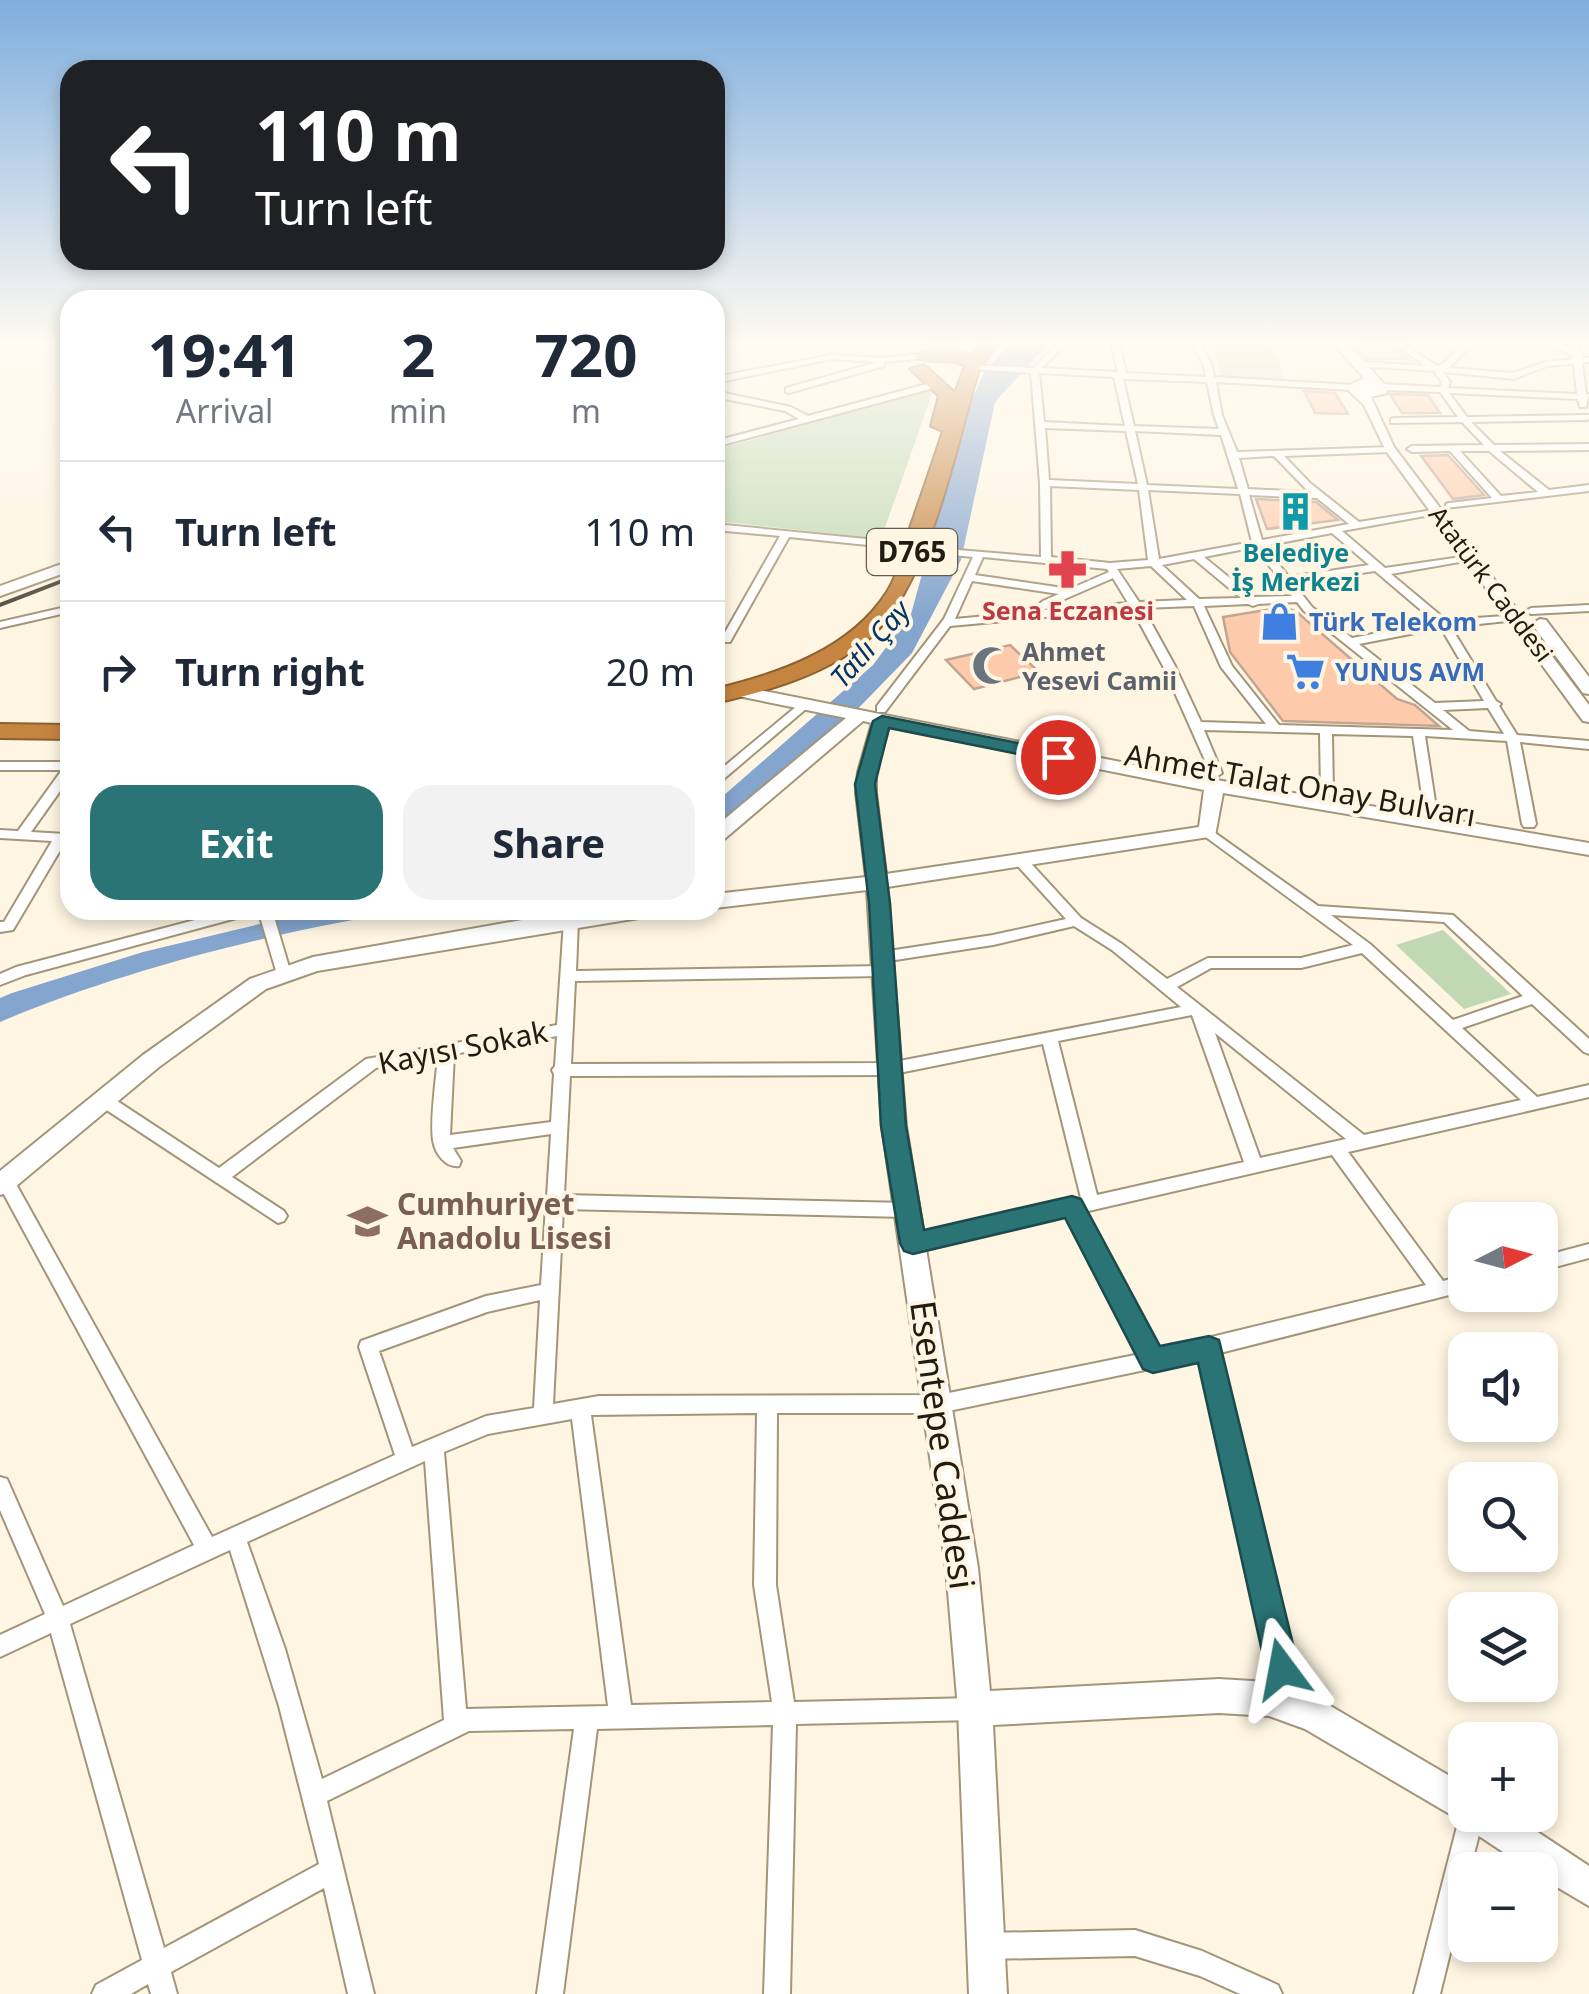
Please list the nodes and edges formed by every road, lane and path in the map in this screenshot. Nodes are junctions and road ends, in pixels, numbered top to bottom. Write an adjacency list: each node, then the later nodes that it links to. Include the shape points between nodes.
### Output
1 (940, 436): 29 (highway, D765)
2 (951, 436): 29 (highway, D765)
3 (1042, 436): 16 (street)
4 (1131, 436): 17 (street)
5 (1227, 436): 14 (street)
6 (1385, 436): 10 (main road, Atatürk Caddesi)
7 (1403, 436): 11 (main road, Atatürk Caddesi)
8 (1478, 436): 13 (street)
9 (1589, 447): 13 (street)
10 (1391, 448): 11 (main road); 15 (street); 23 (main road, Atatürk Caddesi)
11 (1411, 449): 12 (street); 23 (main road, Atatürk Caddesi)
12 (1454, 450): 13 (street); 22 (street)
13 (1491, 450): 20 (street)
14 (1234, 455): 15 (street); 19 (street)
15 (1278, 455): 21 (street)
16 (1045, 483): 17 (street); 33 (street)
17 (1143, 487): 19 (street); 34 (street)
18 (1589, 488): 20 (street)
19 (1244, 490): 21 (street); 28 (street)
20 (1546, 493): 22 (street)
21 (1319, 495): 24 (street)
22 (1498, 499): 23 (street)
23 (1443, 508): 24 (street); 32 (main road, Atatürk Caddesi); 48 (main road, Atatürk Caddesi)
24 (1358, 526): 26 (street)
25 (725, 527): 27 (street)
26 (1334, 530): 28 (street); 35 (street)
27 (786, 534): 29 (street); 53 (street)
28 (1258, 544): 31 (street); 39 (street)
29 (911, 547): 30 (street); 55 (highway, D765, via 840,627); 56 (highway, D765, via 898,592 878,618 842,647)
30 (979, 555): 33 (street); 38 (street)
31 (1196, 556): 34 (street); 44 (street)
32 (1471, 557): 35 (street); 48 (main road, Atatürk Caddesi)
33 (1046, 558): 37 (street)
34 (1154, 563): 37 (street); 43 (street)
35 (1381, 569): 39 (street); 51 (street)
36 (60, 570): 40 (main road)
37 (1112, 570): 41 (street); 45 (street)
38 (968, 577): 41 (street); 50 (street)
39 (1286, 581): 42 (street)
40 (0, 591)
41 (1070, 592): 49 (street)
42 (1299, 599): 44 (street); 54 (street)
43 (1198, 604): 44 (street); 45 (street); 65 (street, via 1228,667)
44 (1253, 604)
45 (1136, 605): 49 (street); 64 (street)
46 (1589, 608): 48 (street)
47 (60, 611): 52 (street)
48 (1524, 614): 51 (street); 57 (main road, Atatürk Caddesi); 63 (main road, Atatürk Caddesi)
49 (1031, 616): 50 (street)
50 (946, 623): 62 (street)
51 (1444, 624): 54 (street); 60 (street)
52 (0, 626)
53 (725, 640)
54 (1350, 642): 61 (street)
55 (725, 675)
56 (780, 678): 58 (highway, D765); 59 (main road)
57 (1589, 690)
58 (727, 694): 59 (main road)
59 (815, 703): 62 (main road, Ahmet Talat Onay Bulvarı); 77 (street)
60 (1495, 704): 61 (street); 71 (street)
61 (1433, 707): 70 (street)
62 (869, 714): 78 (main road, Ahmet Talat Onay Bulvarı); 83 (main road); 92 (main road, Esentepe Caddesi, via 865,784)
63 (1589, 718)
64 (1197, 726): 65 (street); 78 (street)
65 (1277, 730): 68 (street)
66 (0, 731): 67 (highway)
67 (60, 732)
68 (1326, 732): 69 (street); 80 (street)
69 (1419, 734): 70 (street); 81 (street)
70 (1466, 734): 71 (street)
71 (1513, 738): 72 (street); 82 (street)
72 (1589, 745)
73 (0, 746): 74 (highway)
74 (60, 746)
75 (0, 766): 76 (street)
76 (60, 767)
77 (725, 772)
78 (1215, 780): 80 (main road, Ahmet Talat Onay Bulvarı); 84 (main road); 90 (main road, Ahmet Talat Onay Bulvarı)
79 (60, 781): 87 (street)
80 (1327, 792): 81 (main road, Ahmet Talat Onay Bulvarı)
81 (1430, 808): 82 (main road, Ahmet Talat Onay Bulvarı)
82 (1529, 824): 86 (main road, Ahmet Talat Onay Bulvarı)
83 (725, 829)
84 (1208, 832): 91 (main road); 94 (street)
85 (0, 834): 87 (street)
86 (1589, 834)
87 (22, 836): 88 (street)
88 (60, 838)
89 (60, 846): 99 (street, via 8,927)
90 (1589, 848)
91 (1020, 860): 92 (main road); 98 (street)
92 (876, 882): 93 (main road); 101 (main road, Esentepe Caddesi)
93 (725, 899)
94 (1317, 910): 100 (street); 106 (street, via 1448,918)
95 (224, 920): 104 (street)
96 (264, 920): 102 (street)
97 (571, 920): 102 (main road, via 359,954); 103 (street)
98 (1076, 921): 101 (street); 105 (street)
99 (0, 926)
100 (1366, 946): 105 (street, via 1301,963 1208,963); 108 (street)
101 (883, 964): 103 (street); 113 (main road, Esentepe Caddesi)
102 (284, 974): 116 (main road, via 238,996)
103 (568, 976): 109 (street)
104 (0, 980)
105 (1167, 986): 107 (street)
106 (1535, 997): 108 (street); 111 (street)
107 (1198, 1011): 110 (street); 119 (street); 123 (street)
108 (1451, 1026): 117 (street)
109 (563, 1029): 112 (street, Kayısı Sokak); 114 (street)
110 (1050, 1040): 113 (street); 127 (street)
111 (1589, 1048)
112 (446, 1049): 120 (street); 124 (street, Kayısı Sokak, via 360,1070)
113 (889, 1069): 114 (street); 128 (main road, Esentepe Caddesi)
114 (560, 1070): 118 (street)
115 (1589, 1091): 117 (street)
116 (102, 1100): 124 (street); 125 (main road)
117 (1534, 1103): 119 (street)
118 (557, 1128): 120 (street); 126 (street)
119 (1361, 1142): 121 (street)
120 (441, 1143): 122 (street)
121 (1335, 1148): 123 (street); 134 (street)
122 (453, 1160)
123 (1254, 1166): 127 (street)
124 (220, 1177): 129 (street)
125 (3, 1182): 146 (street)
126 (553, 1202): 128 (street); 135 (street)
127 (1081, 1204): 130 (street); 137 (street)
128 (906, 1210): 130 (main road, Esentepe Caddesi)
129 (278, 1216)
130 (913, 1243): 139 (main road, Esentepe Caddesi)
131 (1589, 1251): 132 (street)
132 (1558, 1259)
133 (1448, 1288): 134 (street)
134 (1439, 1290): 136 (street)
135 (549, 1291): 141 (street); 143 (street, via 486,1304 368,1347)
136 (1209, 1348): 137 (street); 149 (street)
137 (1153, 1360): 139 (street)
138 (767, 1404): 139 (street); 140 (street); 151 (street, via 766,1585)
139 (939, 1404): 150 (main road, Esentepe Caddesi)
140 (580, 1408): 141 (street); 153 (street)
141 (543, 1415): 142 (street, via 486,1425)
142 (434, 1447): 143 (street); 154 (street)
143 (406, 1459): 145 (street)
144 (0, 1486): 147 (street)
145 (235, 1536): 146 (street); 155 (street, via 272,1634)
146 (208, 1548): 147 (street)
147 (58, 1619): 148 (street); 162 (street)
148 (0, 1646)
149 (1291, 1704): 150 (main road, via 1219,1696); 156 (main road)
150 (975, 1709): 151 (street); 161 (main road, Esentepe Caddesi)
151 (785, 1713): 153 (street); 167 (street)
152 (587, 1717): 153 (street); 154 (street, via 468,1720); 166 (street)
153 (621, 1717)
154 (456, 1726): 155 (street)
155 (315, 1795): 159 (street)
156 (1448, 1795)
157 (1468, 1832): 170 (street)
158 (1505, 1832): 160 (main road)
159 (332, 1870): 162 (street); 165 (street)
160 (1589, 1888)
161 (986, 1946): 168 (main road, Esentepe Caddesi); 169 (street, via 1135,1943)
162 (157, 1966): 163 (street); 164 (street)
163 (106, 1994)
164 (164, 1994)
165 (360, 1994)
166 (550, 1994)
167 (778, 1994)
168 (988, 1994)
169 (1269, 1994)
170 (1427, 1994)

